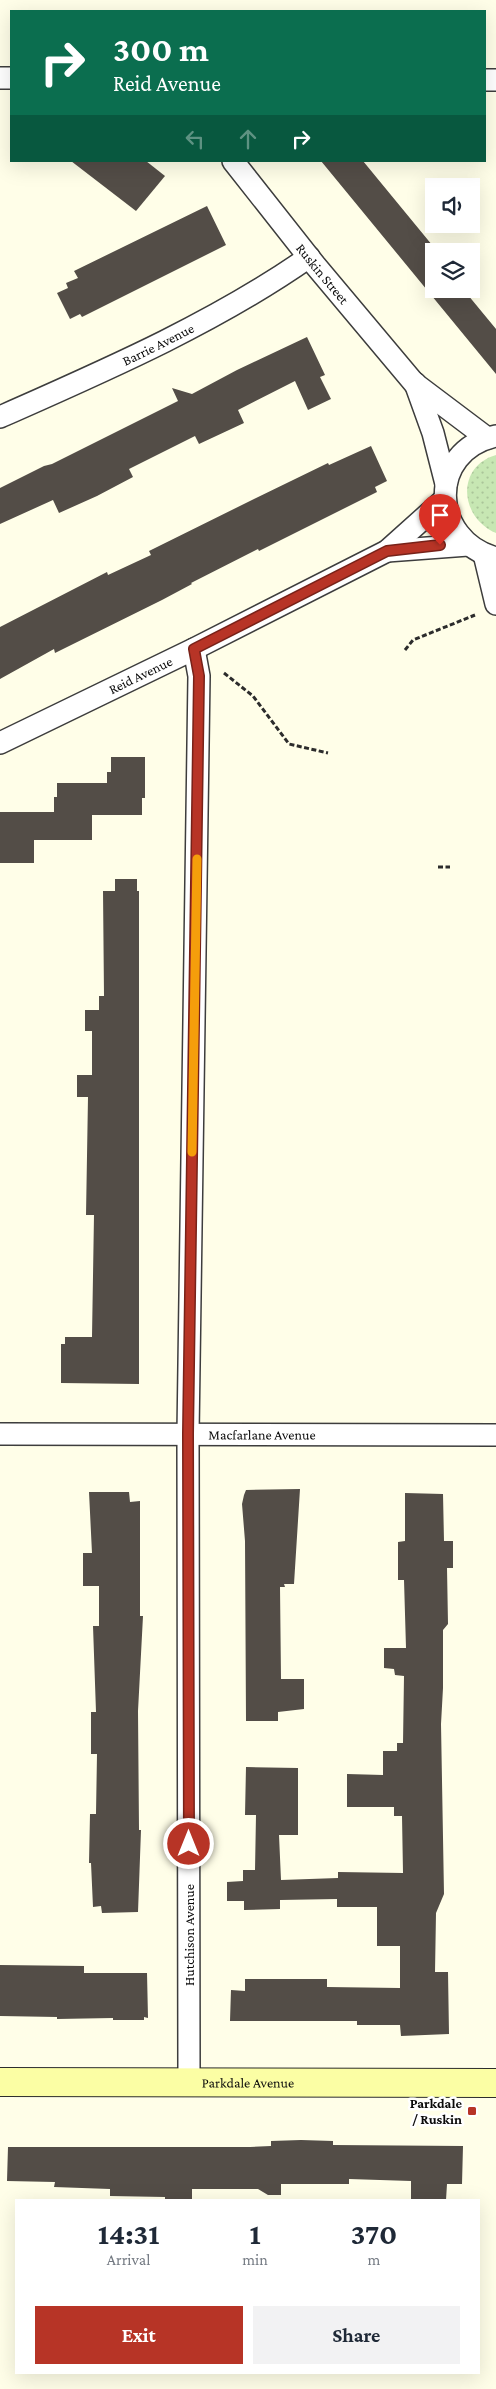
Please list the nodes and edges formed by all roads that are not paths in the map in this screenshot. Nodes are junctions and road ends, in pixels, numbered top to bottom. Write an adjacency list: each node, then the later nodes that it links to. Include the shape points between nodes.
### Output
1 (234, 162): 2 (street, Ruskin Street)
2 (309, 257): 3 (street, Ruskin Street); 4 (street, Barrie Avenue, via 271,284 113,367)
3 (414, 383): 5 (street, Ruskin Street); 6 (street, Ruskin Street, via 433,433)
4 (0, 417)
5 (492, 437): 6 (street, via 473,445 461,455 452,469)
6 (445, 492): 7 (street, Reid Avenue); 8 (street, Ruskin Street, via 448,516 456,532)
7 (387, 551): 8 (street, Reid Avenue); 10 (street, Reid Avenue)
8 (483, 552): 9 (street)
9 (487, 609)
10 (194, 649): 11 (street, Reid Avenue); 13 (street, Hutchison Avenue, via 199,685)
11 (0, 744)
12 (0, 1434): 13 (street, Macfarlane Avenue)
13 (188, 1434): 14 (street, Macfarlane Avenue); 15 (street, Hutchison Avenue)
14 (496, 1435)
15 (189, 2081): 16 (main road, Parkdale Avenue); 17 (main road, Parkdale Avenue)
16 (0, 2082)
17 (496, 2083)

